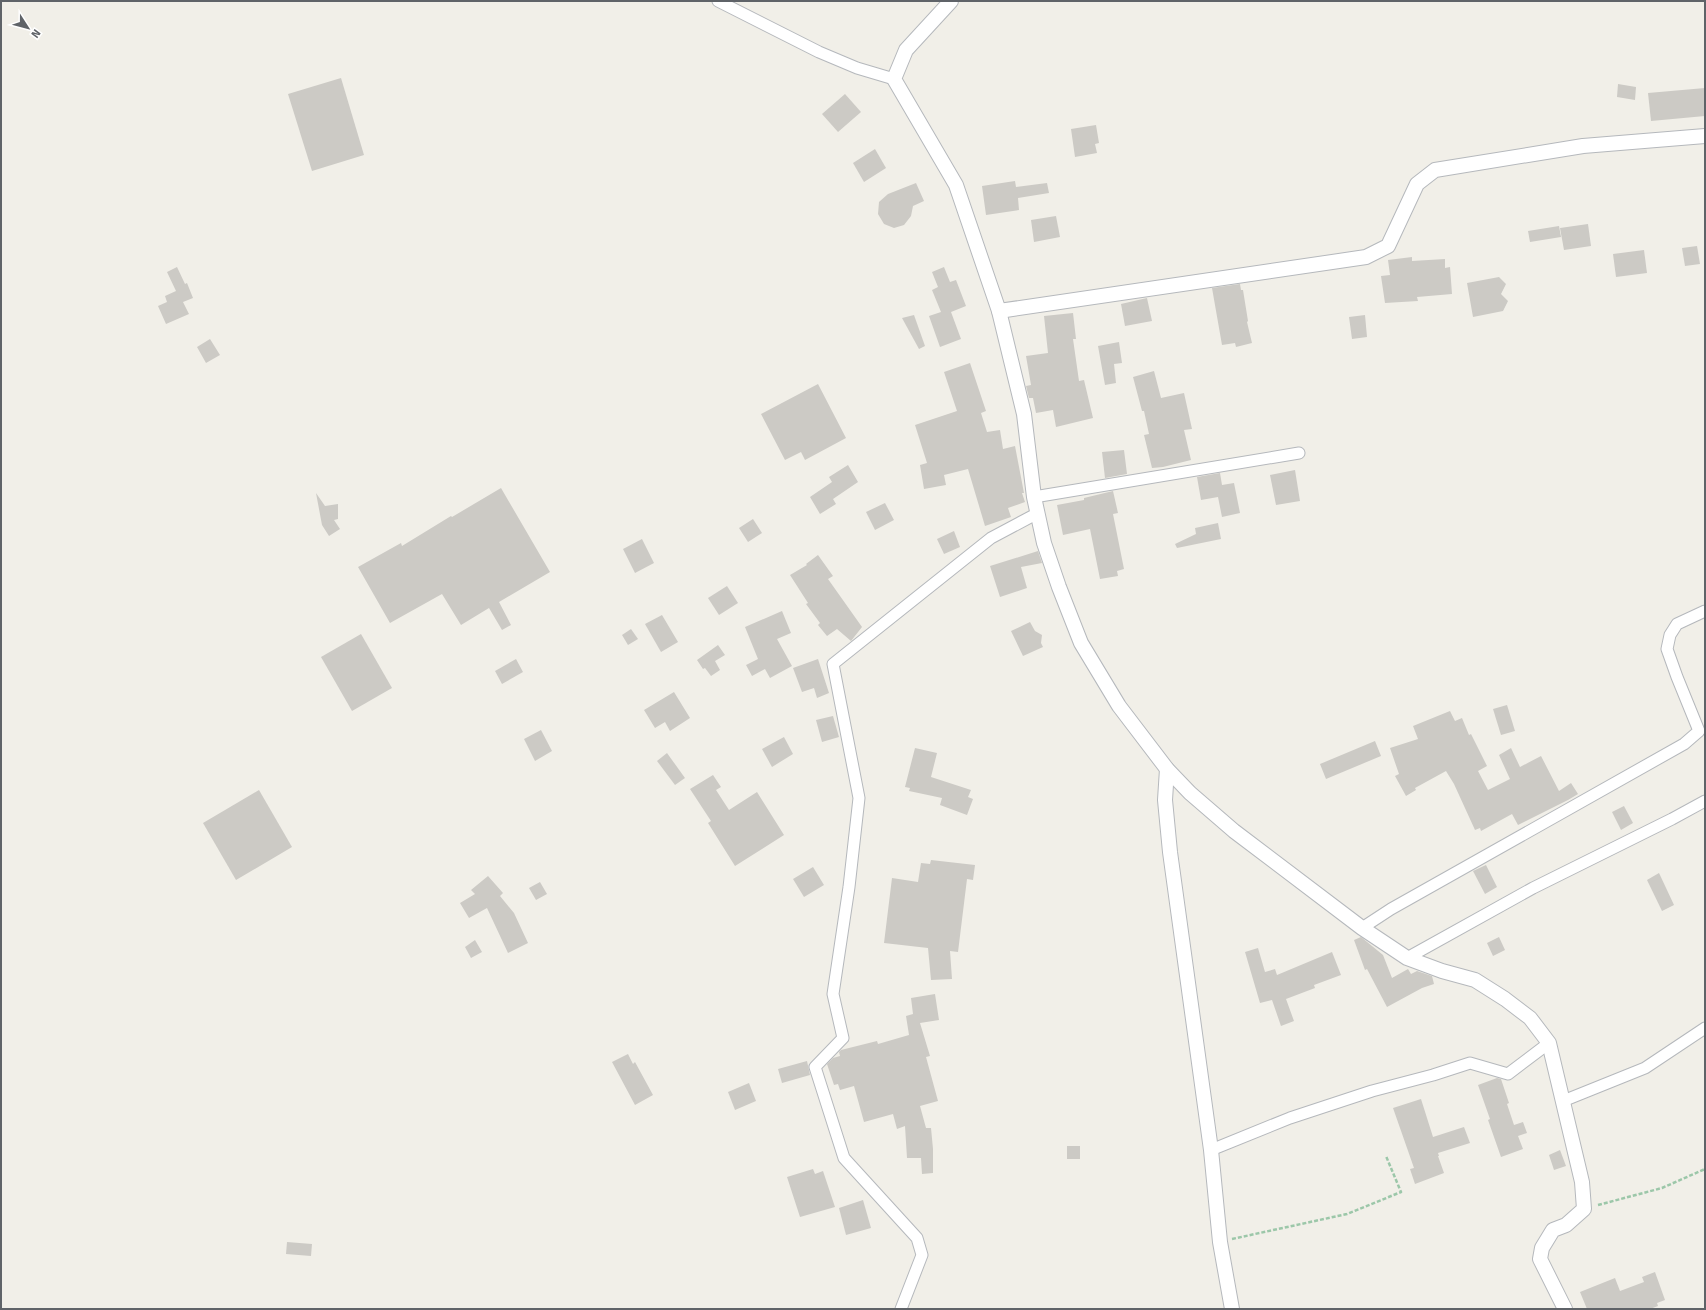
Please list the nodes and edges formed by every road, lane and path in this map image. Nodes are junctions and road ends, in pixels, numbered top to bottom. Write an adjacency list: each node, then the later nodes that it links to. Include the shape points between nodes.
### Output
1 (718, 1): 3 (street, via 819,52 857,68)
2 (951, 1): 3 (street, via 906,50)
3 (894, 79): 5 (street, via 956,185)
4 (1705, 136): 5 (street, via 1583,146 1435,170 1416,184 1388,246 1366,257)
5 (999, 311): 7 (street, via 1024,414)
6 (1299, 453): 7 (street)
7 (1034, 497): 8 (street)
8 (1038, 513): 10 (street, via 1044,543 1081,643 1119,706); 22 (street, via 991,538 833,664 859,798 833,994 843,1038 816,1067 844,1158 917,1238 922,1255)
9 (1705, 611): 12 (street, via 1678,624 1670,635 1667,649 1699,731 1684,744)
10 (1167, 769): 12 (street, via 1234,831); 17 (street, via 1165,800 1170,852)
11 (1705, 801): 13 (street, via 1533,888)
12 (1362, 928): 13 (street)
13 (1407, 958): 15 (street, via 1475,980 1530,1018)
14 (1705, 1028): 16 (street, via 1644,1068)
15 (1549, 1043): 16 (street); 17 (street, via 1508,1074 1470,1063 1290,1118)
16 (1563, 1102): 20 (street, via 1582,1182)
17 (1211, 1150): 21 (street)
18 (1386, 1156): 21 (path, via 1402,1192 1347,1214)
19 (1705, 1169): 20 (path, via 1662,1188)
20 (1584, 1208): 24 (street, via 1566,1225 1553,1230 1542,1248 1540,1259)
21 (1220, 1242): 23 (street)
22 (901, 1309)
23 (1232, 1309)
24 (1566, 1309)

